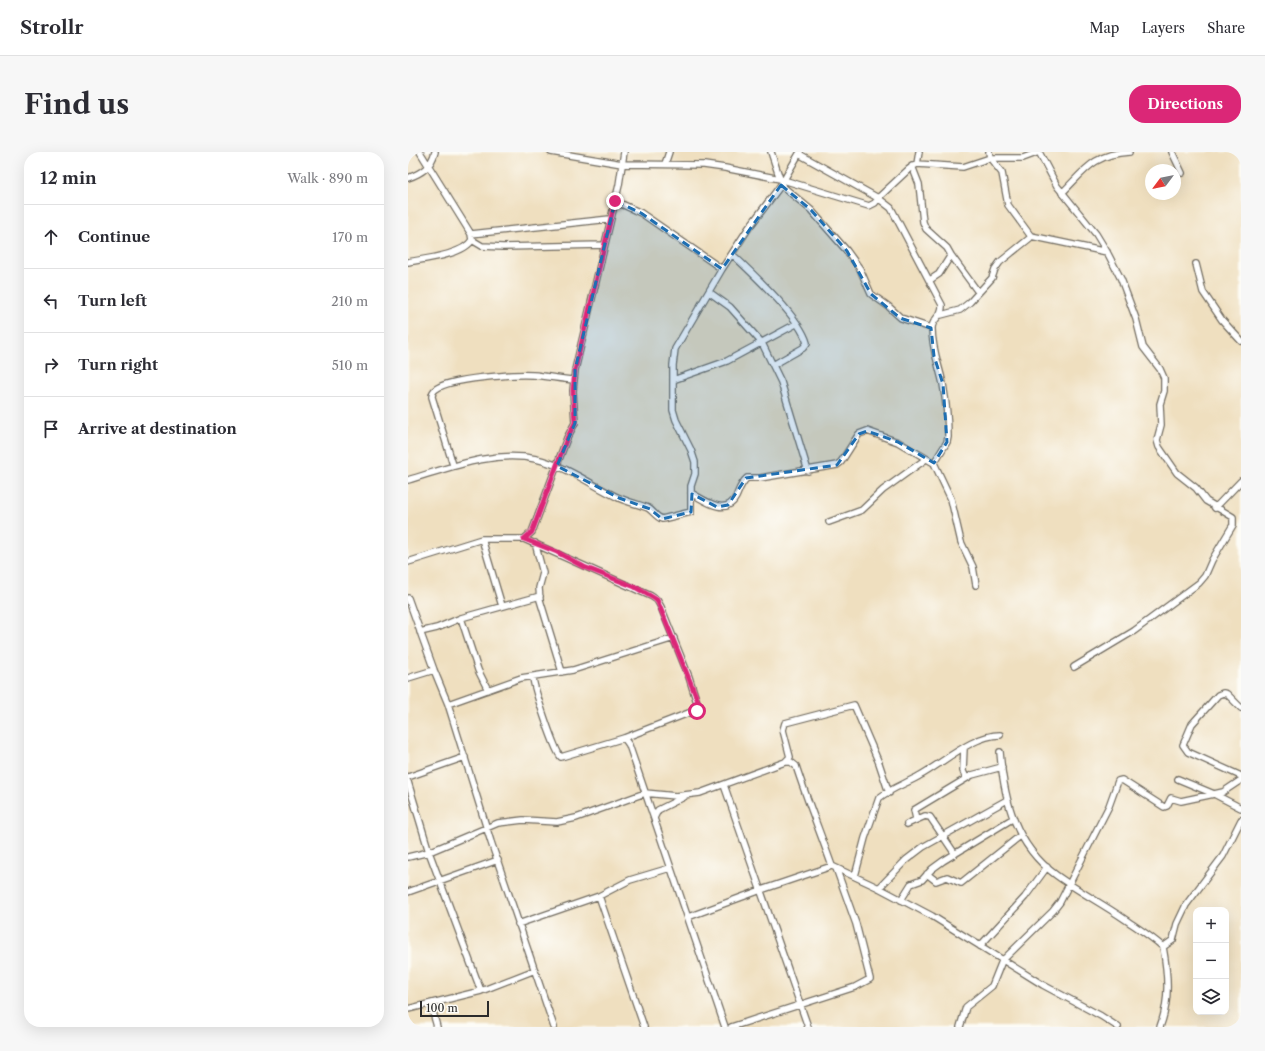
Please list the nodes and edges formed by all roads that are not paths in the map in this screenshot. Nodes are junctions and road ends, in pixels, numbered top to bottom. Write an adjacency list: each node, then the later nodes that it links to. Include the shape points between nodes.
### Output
1 (420, 152): 16 (street)
2 (435, 152): 16 (street)
3 (553, 152): 13 (street)
4 (624, 152): 13 (street)
5 (669, 152): 14 (street)
6 (771, 152): 19 (street)
7 (919, 152): 15 (street)
8 (1039, 152): 12 (street, via 1023,158); 20 (street)
9 (1129, 152): 20 (street, via 1111,154 1093,162)
10 (1172, 152): 17 (street)
11 (800, 153): 19 (street); 21 (street)
12 (990, 155): 15 (street, via 963,167); 25 (street, via 1002,173 1008,205)
13 (622, 164): 14 (street); 22 (street)
14 (665, 164): 19 (street, via 704,165)
15 (915, 165): 21 (street); 30 (street, via 923,222 926,229)
16 (429, 166): 18 (street); 24 (street)
17 (1182, 173)
18 (408, 178)
19 (782, 182): 21 (street, via 866,206 872,205); 29 (street); 39 (street, via 847,251 860,269 871,294 901,318)
20 (1062, 193): 28 (street, via 1096,234)
21 (878, 198): 34 (street, via 891,208)
22 (615, 201): 23 (street); 33 (street, via 640,213)
23 (610, 219): 24 (street); 27 (street)
24 (471, 234): 26 (street)
25 (1031, 236): 28 (street); 36 (street, via 1000,262 992,278)
26 (472, 240): 27 (street, via 482,246 503,247); 31 (street, via 466,247 457,251)
27 (604, 245): 43 (street)
28 (1107, 252): 53 (street, via 1121,279 1143,347 1164,378 1160,404 1162,425 1157,444 1177,473)
29 (732, 254): 33 (street); 38 (street, via 768,290)
30 (951, 255): 34 (street, via 939,274); 36 (street)
31 (408, 262)
32 (1196, 264): 40 (street, via 1203,292 1216,313)
33 (722, 268): 35 (street)
34 (930, 280): 37 (street, via 942,305)
35 (709, 292): 41 (street, via 741,318); 44 (street, via 675,349)
36 (978, 292): 37 (street, via 960,310)
37 (941, 315): 39 (street)
38 (796, 324): 41 (street); 42 (street, via 806,340 806,346)
39 (932, 328): 46 (street, via 934,356 943,384 948,432 948,442)
40 (1241, 340)
41 (762, 343): 42 (street); 44 (street, via 719,364)
42 (773, 365): 49 (street, via 781,382)
43 (573, 380): 47 (street, via 532,375 486,378 456,382 434,390 432,397); 48 (street, via 575,423)
44 (673, 380): 52 (street, via 673,410 695,462)
45 (926, 459): 46 (street); 49 (street, via 898,442 867,431 859,434 841,462); 54 (street, via 862,510)
46 (934, 463): 59 (street, via 951,499 961,542 973,567)
47 (453, 465): 48 (street, via 519,457); 50 (street)
48 (557, 466): 52 (street, via 618,498 650,509 662,519 691,512); 56 (street, via 532,532)
49 (808, 471): 52 (street, via 747,478 732,502 723,507)
50 (408, 480)
51 (1241, 481): 53 (street)
52 (691, 493)
53 (1215, 508): 66 (street, via 1233,517 1233,525 1205,576 1134,631)
54 (829, 522)
55 (482, 539): 56 (street); 58 (street); 62 (street)
56 (524, 539): 57 (street)
57 (535, 544): 60 (street, via 543,573); 65 (street, via 657,600)
58 (408, 562)
59 (976, 585)
60 (540, 596): 62 (street); 68 (street)
61 (408, 601): 64 (street)
62 (502, 606): 63 (street)
63 (461, 618): 64 (street); 71 (street, via 478,670)
64 (420, 632): 67 (street)
65 (674, 638): 68 (street); 75 (street, via 699,709)
66 (1074, 667)
67 (434, 670): 70 (street); 72 (street)
68 (562, 672): 69 (street)
69 (533, 677): 71 (street, via 521,678); 75 (street, via 558,756 564,757)
70 (408, 678)
71 (488, 690): 72 (street)
72 (448, 704): 78 (street)
73 (1241, 708): 81 (street, via 1227,694 1218,695 1192,724 1183,745 1188,752)
74 (1000, 735): 76 (street, via 982,738)
75 (624, 738): 88 (street)
76 (964, 748): 83 (street, via 963,771); 89 (street, via 928,772)
77 (1000, 752): 80 (street)
78 (465, 757): 82 (street); 99 (street)
79 (785, 762): 87 (street); 89 (street, via 790,754 783,730 785,723 854,705); 106 (street, via 791,762 796,766)
80 (1002, 767): 83 (street); 92 (street)
81 (1241, 776)
82 (408, 777)
83 (966, 778): 95 (street, via 914,810)
84 (1178, 780): 91 (street)
85 (1241, 780): 91 (street, via 1223,792)
86 (408, 782): 102 (street)
87 (724, 785): 90 (street, via 700,794); 114 (street)
88 (645, 793): 90 (street, via 676,796); 94 (street); 99 (street, via 563,820 522,820)
89 (889, 793): 110 (street, via 877,801)
90 (691, 794): 94 (street, via 658,810)
91 (1214, 794): 93 (street); 112 (street, via 1181,801 1171,798 1164,807 1119,780 1109,806)
92 (1007, 800): 96 (street); 100 (street)
93 (1241, 808)
94 (654, 819): 108 (street)
95 (916, 819): 98 (street); 100 (street, via 930,817)
96 (1012, 819): 101 (street); 103 (street)
97 (1241, 820): 121 (street, via 1224,856 1186,905 1173,940)
98 (907, 824)
99 (487, 827): 102 (street); 105 (street)
100 (943, 835): 103 (street); 113 (street, via 912,855)
101 (1020, 836): 107 (street); 109 (street, via 961,883 947,877 936,881)
102 (429, 852): 104 (street); 111 (street)
103 (955, 854): 109 (street)
104 (408, 857)
105 (498, 860): 111 (street); 119 (street)
106 (834, 867): 110 (street); 114 (street); 126 (street, via 856,924 870,977 869,980 855,986)
107 (1046, 867): 112 (street); 120 (street, via 1024,898)
108 (670, 868): 116 (street, via 630,880); 118 (street)
109 (927, 874): 117 (street, via 922,880 911,884)
110 (855, 876): 113 (street)
111 (440, 881): 115 (street); 124 (street)
112 (1069, 884): 121 (street); 122 (street, via 1053,911)
113 (879, 888): 117 (street)
114 (760, 890): 118 (street); 126 (street)
115 (408, 892)
116 (599, 896): 119 (street); 130 (street)
117 (901, 900): 120 (street)
118 (688, 917): 131 (street)
119 (518, 924): 123 (street)
120 (980, 946): 122 (street)
121 (1163, 947): 136 (street, via 1168,997)
122 (1002, 961): 134 (street, via 992,986 966,1007); 135 (street)
123 (535, 970): 124 (street); 129 (street)
124 (481, 991): 125 (street)
125 (431, 1005): 127 (street); 128 (street)
126 (800, 1005): 132 (street); 133 (street)
127 (408, 1009)
128 (437, 1027)
129 (554, 1027)
130 (644, 1027)
131 (725, 1027)
132 (731, 1027)
133 (808, 1027)
134 (960, 1027)
135 (1118, 1027)
136 (1160, 1027)

